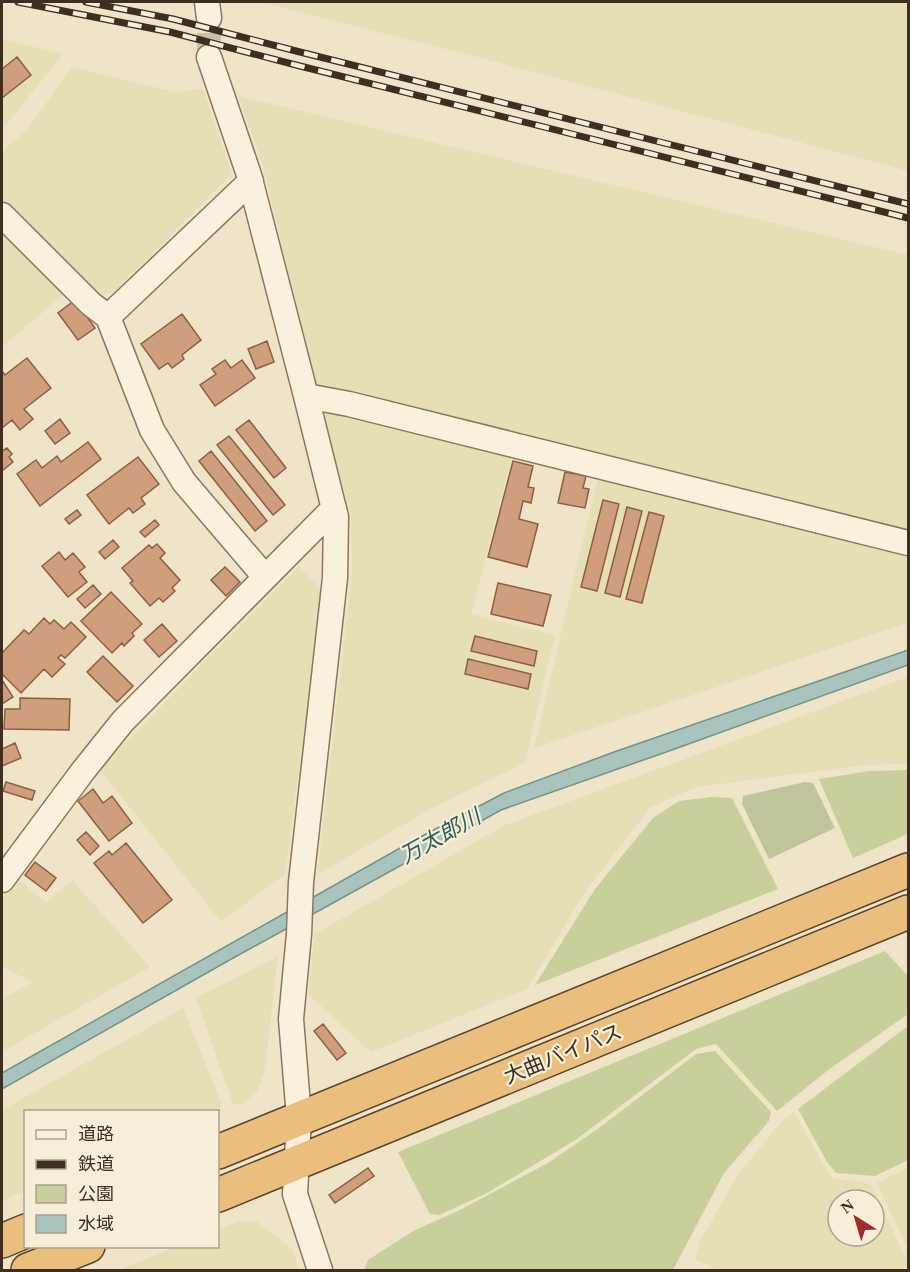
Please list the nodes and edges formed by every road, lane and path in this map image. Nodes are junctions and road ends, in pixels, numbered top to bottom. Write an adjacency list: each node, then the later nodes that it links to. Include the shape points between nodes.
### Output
1 (208, 57): 2 (street)
2 (251, 181): 4 (street); 5 (street)
3 (2, 215): 4 (street)
4 (108, 317): 8 (street, via 152,430 184,482)
5 (306, 396): 6 (street); 7 (street)
6 (334, 508): 8 (street); 12 (street, via 335,578 301,884 291,1019)
7 (909, 543)
8 (265, 577): 10 (street, via 123,721)
9 (909, 870): 12 (highway, 大曲バイパス)
10 (2, 880)
11 (909, 912): 14 (highway, 大曲バイパス)
12 (299, 1118): 13 (highway, 大曲バイパス); 14 (street)
13 (219, 1152)
14 (297, 1163): 15 (highway, 大曲バイパス); 20 (street, via 295,1194)
15 (219, 1194)
16 (24, 1232): 17 (highway)
17 (2, 1241)
18 (83, 1248): 19 (highway)
19 (28, 1270)
20 (320, 1270)

